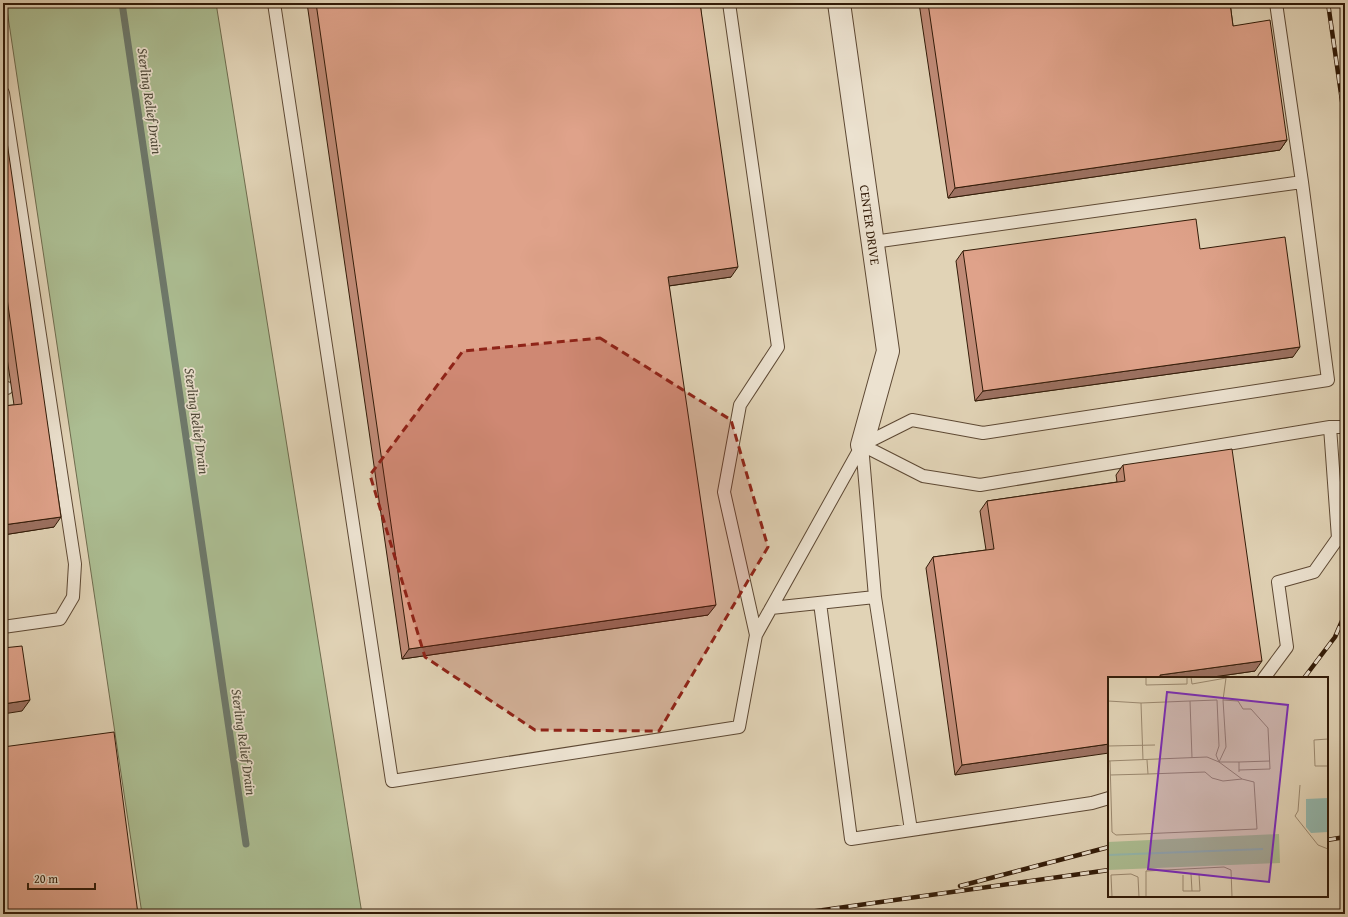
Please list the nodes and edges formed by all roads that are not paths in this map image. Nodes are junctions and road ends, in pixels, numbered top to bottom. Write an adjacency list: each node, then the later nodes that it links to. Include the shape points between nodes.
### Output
1 (274, 3): 15 (lane, via 392,781 739,727)
2 (729, 3): 15 (lane, via 778,347 740,405 724,492)
3 (839, 3): 7 (street, CENTER DRIVE)
4 (1276, 3): 6 (lane)
5 (3, 93): 14 (lane, via 75,564 73,597 60,619)
6 (1302, 182): 7 (lane); 10 (lane, via 1328,380 983,433 912,420)
7 (873, 242): 10 (street, CENTER DRIVE, via 888,351)
8 (1330, 427): 9 (lane); 10 (lane, via 980,485 923,476); 16 (lane, via 1338,538 1314,572 1278,582 1287,647)
9 (1345, 427)
10 (862, 445): 11 (lane); 13 (lane)
11 (875, 597): 12 (lane); 18 (lane)
12 (820, 603): 13 (lane); 18 (lane, via 851,839)
13 (770, 608): 15 (lane)
14 (3, 627)
15 (756, 635)
16 (1265, 677)
17 (1108, 798): 18 (lane, via 1092,803)
18 (911, 830)

